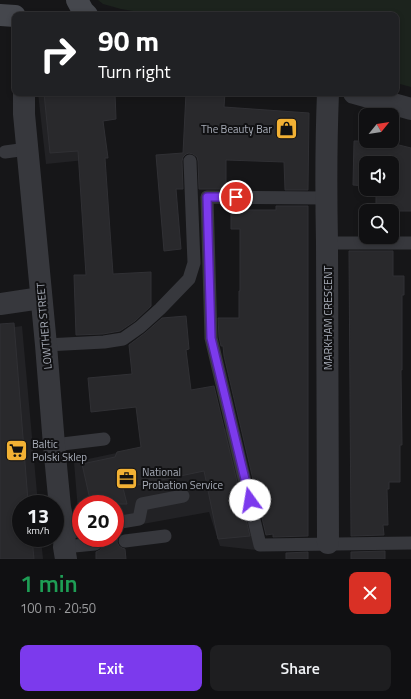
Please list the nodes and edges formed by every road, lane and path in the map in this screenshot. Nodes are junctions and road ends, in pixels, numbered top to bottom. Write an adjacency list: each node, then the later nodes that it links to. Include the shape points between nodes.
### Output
1 (22, 0): 3 (main road)
2 (77, 0): 4 (main road)
3 (22, 12)
4 (84, 12)
5 (0, 15): 6 (main road)
6 (12, 16)
7 (24, 96): 11 (street, LOWTHER STREET)
8 (328, 96): 14 (street, MARKHAM CRESCENT)
9 (365, 96): 10 (street)
10 (411, 109)
11 (27, 149): 12 (lane); 17 (street, LOWTHER STREET)
12 (5, 152)
13 (190, 161): 19 (lane, via 194,263 189,279 140,327 123,339)
14 (326, 198): 15 (street, MARKHAM CRESCENT); 27 (lane, via 207,197 211,338 260,545)
15 (327, 243): 16 (lane); 27 (street, MARKHAM CRESCENT)
16 (411, 243)
17 (41, 298): 18 (street); 19 (street, LOWTHER STREET)
18 (0, 304)
19 (46, 345): 21 (street, LOWTHER STREET)
20 (104, 439): 21 (lane)
21 (54, 445): 26 (street, LOWTHER STREET, via 60,507)
22 (183, 496): 23 (lane, via 142,504 139,519)
23 (124, 522)
24 (165, 536): 25 (lane)
25 (125, 541)
26 (69, 542)
27 (328, 543): 28 (lane)
28 (411, 543)

